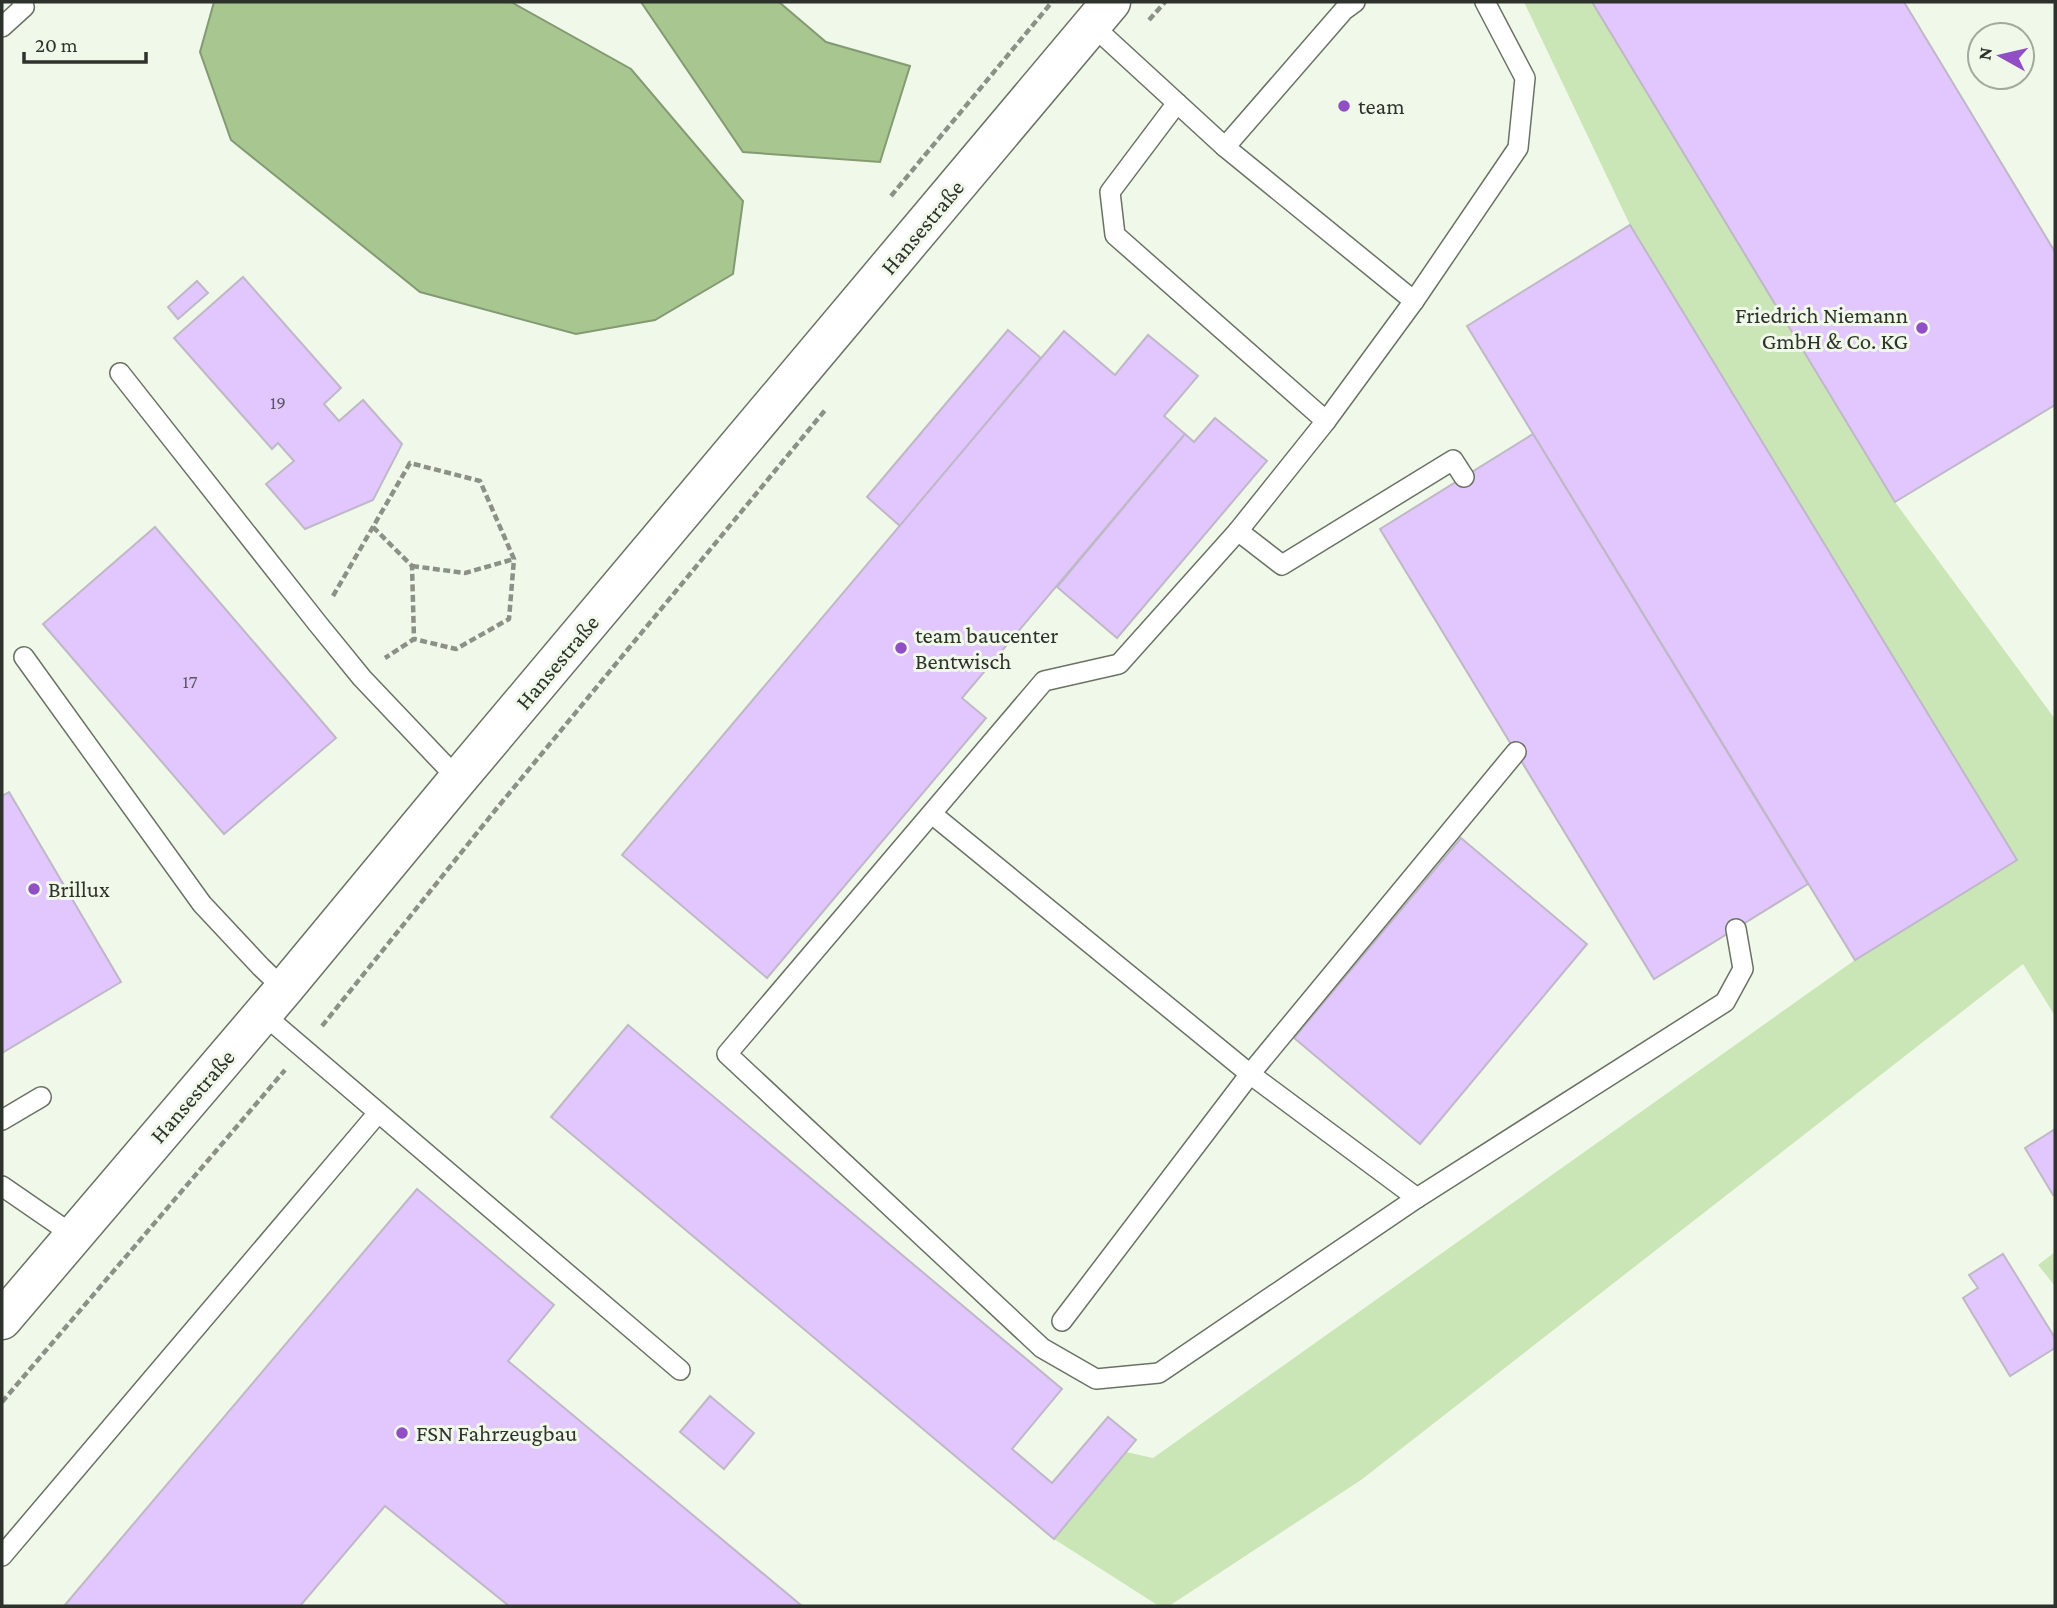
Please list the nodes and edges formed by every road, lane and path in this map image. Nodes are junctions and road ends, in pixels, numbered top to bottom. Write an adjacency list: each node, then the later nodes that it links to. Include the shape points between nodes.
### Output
1 (22, 2): 6 (lane, via 24,7)
2 (1165, 2): 7 (path)
3 (1355, 2): 9 (lane)
4 (1485, 2): 10 (lane, via 1525,78 1518,148)
5 (1101, 13): 7 (lane); 24 (street, Hansestraße)
6 (2, 27)
7 (1121, 51): 8 (lane)
8 (1177, 103): 9 (lane); 13 (lane, via 1110,192 1115,235)
9 (1225, 147): 10 (lane)
10 (1414, 302): 13 (lane)
11 (120, 373): 19 (lane)
12 (831, 403): 28 (path)
13 (1326, 421): 16 (lane)
14 (1464, 477): 16 (lane, via 1453,460 1283,565)
15 (373, 527): 17 (path, via 410,463 480,481); 18 (path); 19 (path)
16 (1238, 531): 25 (lane, via 1119,664 1044,681)
17 (514, 559): 18 (path, via 465,573); 20 (path, via 509,619 456,649)
18 (412, 566): 20 (path)
19 (317, 624): 22 (lane)
20 (414, 639): 22 (path)
21 (24, 657): 27 (lane, via 202,904 261,967)
22 (362, 678): 24 (lane)
23 (1516, 752): 29 (lane)
24 (458, 779): 27 (street, Hansestraße)
25 (932, 814): 29 (lane); 34 (lane, via 727,1054 1042,1348 1096,1379 1159,1373)
26 (1736, 929): 34 (lane, via 1743,969 1725,1002)
27 (274, 1001): 28 (lane); 35 (street, Hansestraße)
28 (303, 1049): 31 (lane); 39 (path)
29 (1250, 1074): 34 (lane); 37 (lane)
30 (41, 1097): 32 (lane)
31 (378, 1113): 38 (lane); 40 (lane)
32 (2, 1120)
33 (2, 1186): 35 (lane)
34 (1417, 1198)
35 (73, 1235): 36 (street, Hansestraße)
36 (2, 1320)
37 (1062, 1321)
38 (680, 1370)
39 (2, 1402)
40 (2, 1556)

